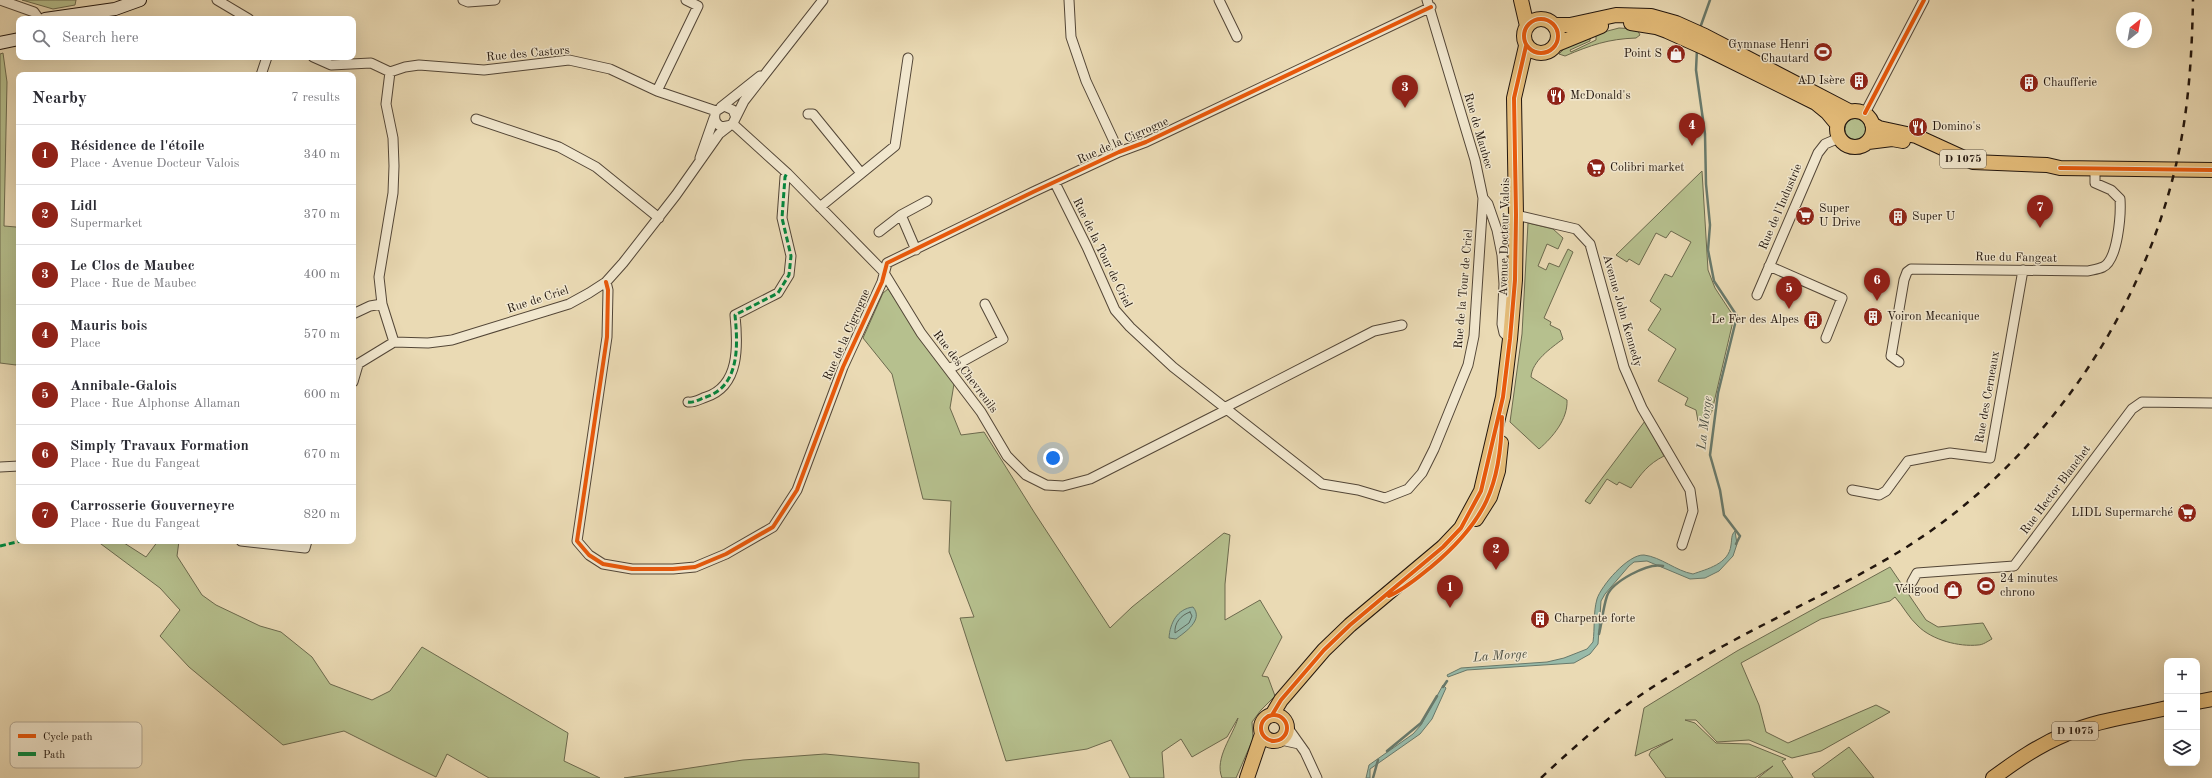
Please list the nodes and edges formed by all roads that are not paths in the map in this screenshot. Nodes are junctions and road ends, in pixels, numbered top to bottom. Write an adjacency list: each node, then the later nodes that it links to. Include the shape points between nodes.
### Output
1 (0, 0): 14 (street, via 32,12)
2 (140, 0): 15 (street, via 115,9)
3 (217, 0): 16 (street)
4 (463, 0): 5 (street)
5 (495, 0)
6 (686, 0): 33 (street, via 698,6)
7 (823, 0): 31 (street, Rue de Criel)
8 (1069, 0): 42 (street, via 1071,37 1086,81)
9 (1219, 0): 19 (street)
10 (1521, 0): 18 (main road)
11 (1529, 0): 17 (main road)
12 (1924, 0): 38 (street)
13 (1429, 4): 42 (street, Rue de la Cigrogne, via 1146,142); 50 (street, Rue de Maubec, via 1475,160)
14 (36, 16)
15 (66, 16)
16 (244, 16)
17 (1548, 22): 18 (main road, via 1536,20); 21 (main road, via 1570,25 1610,16 1651,16 1690,28); 23 (main road, via 1557,30)
18 (1527, 26): 24 (main road, via 1524,39)
19 (1237, 37)
20 (16, 40): 22 (street)
21 (1701, 42): 23 (main road, via 1656,27 1630,23 1609,24); 34 (main road); 40 (main road, via 1816,103)
22 (0, 43)
23 (1556, 44): 25 (main road, via 1553,49)
24 (1526, 46): 25 (main road, via 1532,52); 32 (main road, Avenue Docteur Valois)
25 (1543, 54): 32 (main road)
26 (908, 58): 47 (street, via 895,146)
27 (266, 60): 29 (street)
28 (320, 60): 30 (street, via 331,65 371,63)
29 (262, 72)
30 (390, 72): 33 (street, Rue des Castors, via 419,65 484,70 568,60 610,69); 63 (street, via 386,104 393,138 394,166 393,193 379,277)
31 (766, 72): 35 (street, Rue de Criel); 39 (street, Rue de Criel)
32 (1518, 78): 54 (main road, Avenue Docteur Valois, via 1514,98)
33 (657, 91): 35 (street, Rue des Castors)
34 (1849, 111): 38 (main road, via 1857,110); 40 (main road, via 1844,114)
35 (717, 112): 39 (street, via 719,126); 39 (street, via 730,108); 43 (street, Rue de Criel)
36 (808, 114): 47 (street, via 813,114)
37 (476, 119): 55 (street, via 559,147 596,167)
38 (1869, 119): 41 (main road, via 1872,136); 44 (main road, D 1075, via 1879,128 1916,136 1973,162 2047,164)
39 (732, 122): 43 (street, Rue de Criel, via 719,134); 48 (street, Rue des Chevreuils)
40 (1838, 131): 41 (main road, via 1844,144 1852,147); 58 (street, Rue de l'Industrie, via 1818,153)
41 (1868, 142): 44 (main road, D 1075, via 1892,139 1904,141 1957,164 1988,170 2044,171)
42 (1119, 152): 49 (street, Rue de la Cigrogne)
43 (700, 161): 55 (street, Rue de Criel)
44 (2060, 168): 45 (main road, D 1075)
45 (2095, 168): 46 (main road, D 1075); 59 (street, Rue du Fangeat, via 2095,183 2111,190 2120,199 2121,217 2110,260 2104,267 2088,270)
46 (2212, 170)
47 (861, 173): 52 (street)
48 (787, 174): 52 (street, Rue des Chevreuils); 73 (street, via 782,218 791,256 789,275 778,293 735,315 738,345 731,375 717,393)
49 (1055, 183): 57 (street, Rue de la Cigrogne); 75 (street, Rue de la Tour de Criel, via 1120,317 1174,367)
50 (1483, 198): 68 (street, Rue de Maubec, via 1488,204 1497,230 1502,255 1502,324 1504,333); 75 (street, Rue de la Tour de Criel, via 1474,336 1468,365 1434,449 1422,473 1408,489 1385,498 1322,484)
51 (926, 201): 53 (street)
52 (820, 207): 60 (street, Rue des Chevreuils)
53 (901, 215): 56 (street); 57 (street)
54 (1516, 215): 68 (main road, Avenue Docteur Valois, via 1515,280); 81 (street, Avenue John Kennedy, via 1576,229 1590,244 1624,367 1642,408 1683,474 1690,490 1693,511)
55 (659, 218): 61 (street, Rue de Criel)
56 (879, 232)
57 (916, 250): 60 (street, Rue de la Cigrogne, via 887,264)
58 (1769, 266): 62 (street, Rue de l'Industrie); 67 (street, via 1842,298)
59 (2022, 270): 70 (street, Rue du Fangeat, via 1917,268 1907,272 1891,356); 78 (street, Rue des Cerneaux, via 1990,458 1950,453 1908,461 1886,491 1879,495)
60 (883, 271): 61 (street, Rue de la Cigrogne, via 882,282 843,367 797,490 780,518 773,527 726,554 695,567 673,569 632,569 603,564 589,555 577,541 607,337); 72 (street, Rue des Chevreuils, via 920,333)
61 (606, 282): 69 (street, Rue de Criel, via 569,304 452,340 428,343)
62 (1757, 296)
63 (382, 304): 65 (street); 69 (street)
64 (985, 304): 72 (street, via 1003,339)
65 (356, 313)
66 (1402, 325): 75 (street, via 1374,331)
67 (1826, 338)
68 (1510, 339): 83 (main road, Avenue Docteur Valois, via 1498,471 1490,496 1468,533 1448,553 1401,590 1380,601 1350,625 1324,650)
69 (394, 342): 71 (street)
70 (1899, 362)
71 (356, 366)
72 (948, 369): 75 (street, Rue des Chevreuils, via 981,412 1007,456 1026,475 1046,485 1063,486 1090,478)
73 (688, 402)
74 (2212, 403): 82 (street, Rue Hector Blanchet, via 2142,402 2132,409 2014,566 1917,573)
75 (1225, 409)
76 (16, 466): 77 (street)
77 (0, 467)
78 (1852, 490)
79 (268, 544): 80 (street, via 305,548)
80 (306, 544)
81 (1682, 545)
82 (1912, 582)
83 (1295, 685): 87 (main road, Avenue Docteur Valois); 88 (main road, Avenue Docteur Valois)
84 (2212, 699): 85 (main road)
85 (2200, 701)
86 (2164, 709): 92 (main road, D 1075, via 2066,733 2028,753)
87 (1272, 715): 88 (main road, via 1280,716); 88 (main road, Avenue Docteur Valois, via 1263,721 1261,727)
88 (1278, 733): 89 (street); 89 (street); 90 (main road)
89 (1299, 744): 91 (street)
90 (1249, 775)
91 (1317, 778)
92 (1992, 778)

